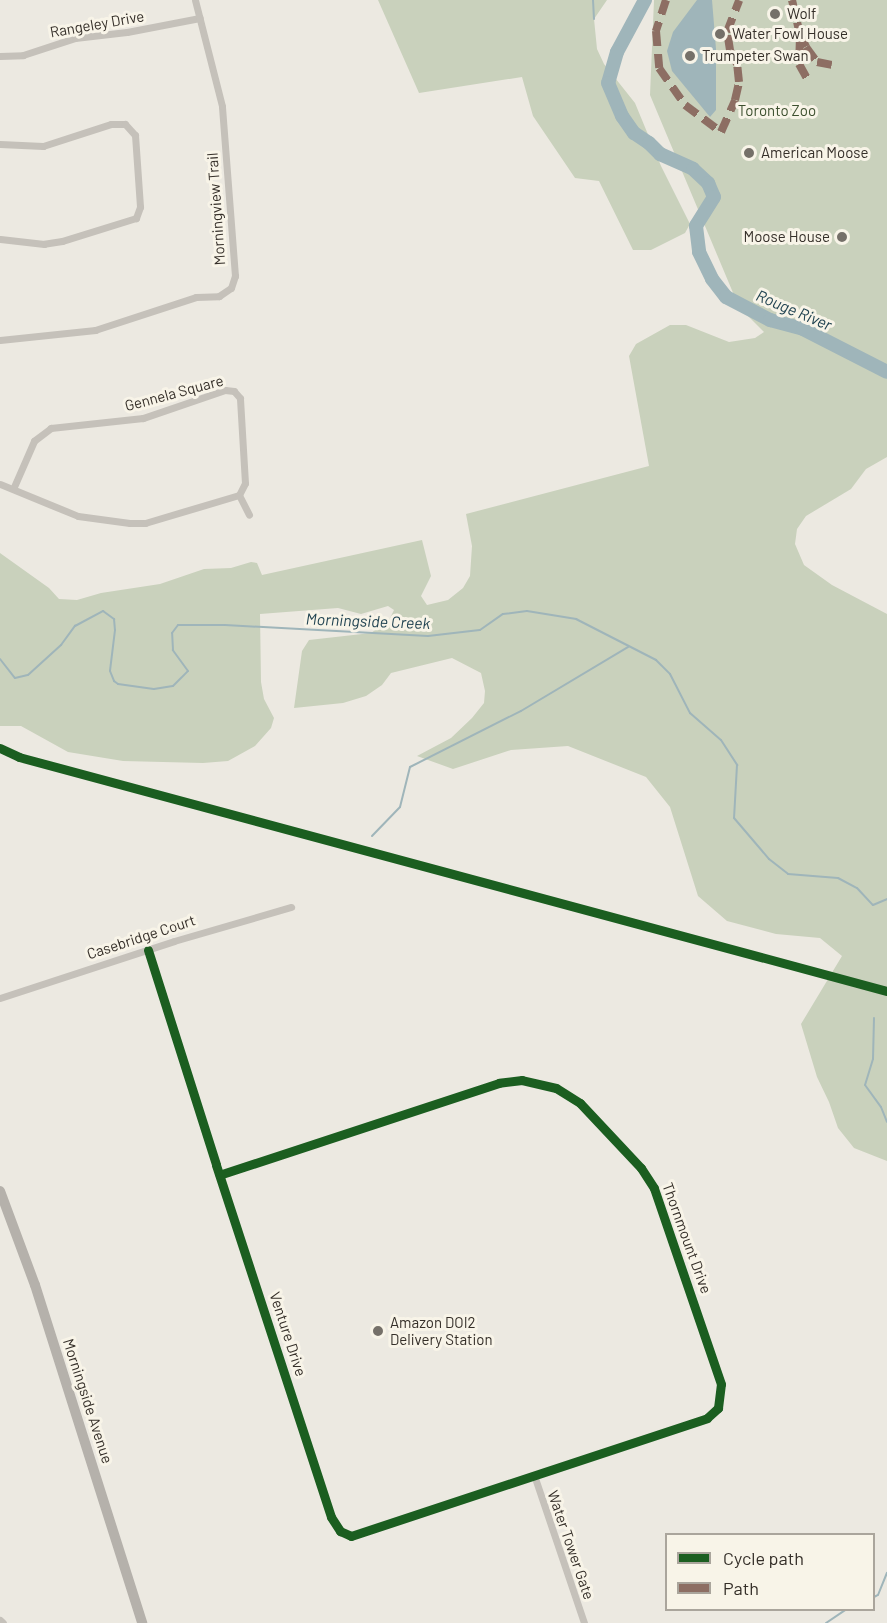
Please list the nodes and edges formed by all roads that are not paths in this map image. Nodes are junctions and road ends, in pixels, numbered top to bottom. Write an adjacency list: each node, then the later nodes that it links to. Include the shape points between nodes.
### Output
1 (195, 0): 2 (street, Morningview Trail)
2 (200, 18): 3 (street, Rangeley Drive, via 75,38 23,55); 6 (street, Morningview Trail, via 222,106 235,276 231,288 219,296 196,297 95,330)
3 (0, 56)
4 (0, 144): 5 (street, via 43,146 111,124 125,124 135,135 140,207 135,218 62,242)
5 (0, 239)
6 (0, 340)
7 (0, 484): 8 (street)
8 (13, 489): 9 (street, via 78,516 130,523 145,523); 9 (street, Gennela Square, via 34,441 51,428 143,418 231,390 241,402 245,483)
9 (239, 495): 10 (street)
10 (249, 515)
11 (291, 907): 12 (street, Casebridge Court)
12 (148, 950): 13 (street, Casebridge Court); 14 (street, Venture Drive)
13 (0, 998)
14 (220, 1175): 16 (street, Venture Drive, via 331,1517 340,1531 351,1536); 16 (street, Thornmount Drive, via 499,1083 537,1083 556,1088 580,1103 641,1168 654,1188 721,1384 721,1394 718,1408 707,1418)
15 (0, 1191): 19 (main road, Morningside Avenue, via 35,1285)
16 (534, 1475): 20 (street, Water Tower Gate)
17 (0, 1620): 18 (street)
18 (3, 1623)
19 (142, 1623)
20 (584, 1623)

